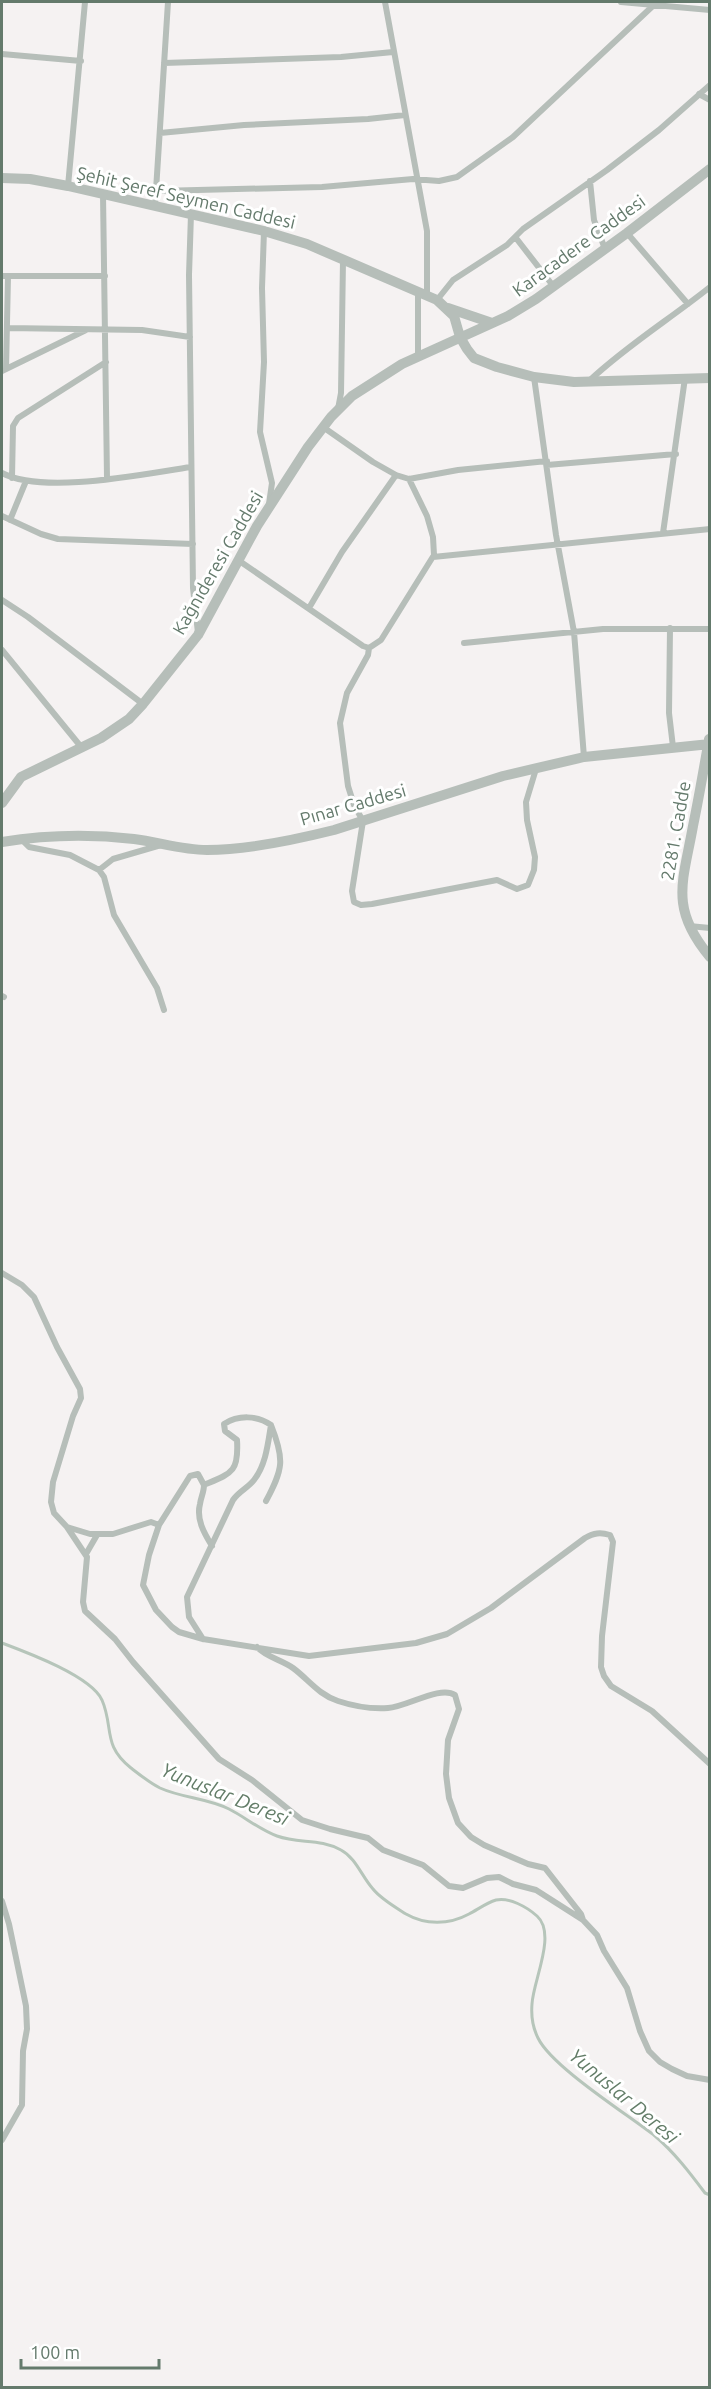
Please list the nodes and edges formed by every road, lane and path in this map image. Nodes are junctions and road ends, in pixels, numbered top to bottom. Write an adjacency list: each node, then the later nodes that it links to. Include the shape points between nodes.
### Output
1 (86, 2): 11 (street)
2 (168, 2): 12 (street)
3 (385, 2): 9 (street)
4 (621, 2): 6 (street)
5 (690, 2): 7 (street)
6 (656, 3): 7 (street); 20 (street, via 513,137 457,177 438,182)
7 (681, 8): 8 (street)
8 (710, 10)
9 (393, 52): 12 (street); 16 (street)
10 (2, 54): 11 (street)
11 (81, 61): 22 (street)
12 (164, 63): 17 (street)
13 (710, 85): 14 (street)
14 (699, 94): 15 (street); 21 (street, via 659,130)
15 (710, 100)
16 (405, 115): 17 (street); 20 (street)
17 (160, 133): 23 (street)
18 (710, 169): 28 (street, Karacadere Caddesi)
19 (2, 177): 22 (street, Şehit Şeref Seymen Caddesi)
20 (419, 180): 23 (street); 36 (street, via 427,231)
21 (590, 181): 29 (street); 30 (street, via 594,220)
22 (68, 186): 24 (street, Şehit Şeref Seymen Caddesi)
23 (158, 191): 25 (street)
24 (103, 194): 25 (street, Şehit Şeref Seymen Caddesi); 33 (street)
25 (155, 206): 26 (street, Şehit Şeref Seymen Caddesi)
26 (191, 214): 27 (street, Şehit Şeref Seymen Caddesi); 43 (street)
27 (264, 231): 31 (street, Şehit Şeref Seymen Caddesi); 63 (street, via 260,432 272,483)
28 (627, 233): 30 (street, Karacadere Caddesi); 37 (street)
29 (516, 238): 34 (street); 36 (street)
30 (605, 249): 34 (street, Karacadere Caddesi)
31 (343, 260): 36 (street, Şehit Şeref Seymen Caddesi); 52 (street)
32 (5, 276): 33 (street); 40 (street)
33 (105, 276): 42 (street)
34 (554, 287): 39 (street, Karacadere Caddesi)
35 (710, 287): 37 (street)
36 (427, 295): 38 (street, Şehit Şeref Seymen Caddesi); 45 (street)
37 (688, 304): 51 (street)
38 (448, 308): 39 (street); 44 (street)
39 (492, 323): 44 (street, Karacadere Caddesi)
40 (7, 328): 41 (street); 47 (street)
41 (89, 329): 42 (street); 47 (street)
42 (105, 329): 43 (street, via 152,330); 46 (street)
43 (190, 338): 56 (street)
44 (460, 338): 45 (street, Kağnıderesi Caddesi); 48 (street, via 474,358)
45 (418, 356): 52 (street, Kağnıderesi Caddesi, via 368,384)
46 (106, 362): 59 (street, via 18,418 13,426); 60 (street)
47 (4, 370)
48 (534, 377): 51 (street); 55 (street)
49 (685, 378): 50 (street); 51 (street); 54 (street)
50 (710, 378)
51 (588, 381)
52 (338, 409): 53 (street, Kağnıderesi Caddesi)
53 (323, 426): 58 (street); 63 (street, Kağnıderesi Caddesi)
54 (676, 454): 55 (street); 67 (street)
55 (547, 463): 61 (street, via 450,471); 69 (street)
56 (191, 467): 60 (street); 68 (street)
57 (2, 473): 59 (street)
58 (396, 475): 61 (street); 73 (street, via 342,552)
59 (12, 478): 62 (street)
60 (107, 478): 62 (street)
61 (409, 479): 70 (street, via 430,527)
62 (26, 481): 65 (street)
63 (268, 510): 71 (street, Kağnıderesi Caddesi)
64 (2, 516): 65 (street)
65 (10, 520): 68 (street, via 41,534 69,540)
66 (710, 529): 67 (street)
67 (663, 533): 69 (street)
68 (193, 544): 77 (street)
69 (558, 545): 70 (street); 76 (street)
70 (433, 557): 79 (street, via 381,640)
71 (238, 560): 73 (street); 77 (street, Kağnıderesi Caddesi)
72 (2, 600): 81 (street)
73 (309, 608): 79 (street)
74 (670, 628): 75 (street); 76 (street); 83 (street, via 669,713)
75 (710, 629)
76 (574, 632): 78 (street); 85 (street)
77 (198, 635): 81 (street, Kağnıderesi Caddesi)
78 (464, 643)
79 (369, 648): 88 (street, via 347,693 340,723 348,786)
80 (2, 650): 84 (street)
81 (143, 704): 84 (street, Kağnıderesi Caddesi, via 117,728)
82 (709, 743): 83 (street, Pınar Caddesi); 93 (street, 2281. Cadde, via 681,883)
83 (673, 747): 85 (street, Pınar Caddesi)
84 (82, 748): 87 (street, Kağnıderesi Caddesi, via 30,771)
85 (584, 757): 86 (street, Pınar Caddesi)
86 (536, 768): 88 (street, Pınar Caddesi); 88 (street, via 526,811 534,870 524,888 497,880 425,896 357,904 352,891)
87 (3, 797)
88 (363, 821): 91 (street, Pınar Caddesi, via 307,837 226,849)
89 (20, 839): 90 (street, Pınar Caddesi); 91 (street, Pınar Caddesi, via 94,836); 92 (street, via 29,846 81,859)
90 (2, 842)
91 (164, 844): 92 (street, via 113,859)
92 (99, 870): 96 (street, via 117,921 153,982)
93 (689, 926): 94 (street); 95 (street, 2281. Cadde)
94 (710, 928)
95 (710, 957)
96 (164, 1010)
97 (2, 1274): 102 (street, via 34,1297 80,1389 81,1398 51,1495 54,1513)
98 (271, 1425): 99 (street, via 253,1418 226,1422 225,1431 237,1440 235,1466 231,1473); 100 (street, via 281,1468); 104 (street, via 259,1473 233,1500)
99 (204, 1485): 101 (street, via 198,1474 190,1476); 104 (street, via 199,1517)
100 (266, 1501)
101 (159, 1525): 103 (street, via 151,1522 125,1532); 106 (street, via 146,1567 146,1594 172,1627)
102 (67, 1527): 103 (street); 105 (street)
103 (97, 1534): 105 (street)
104 (212, 1546): 106 (street, via 186,1602 189,1617)
105 (86, 1554): 110 (street, via 86,1611 219,1759 295,1816 368,1838 383,1850 423,1865 448,1886 463,1888 499,1876 536,1890)
106 (203, 1639): 107 (street)
107 (257, 1647): 108 (street, via 319,1656 437,1638 491,1608 585,1538 592,1534 610,1535 613,1542 602,1636 604,1676 611,1686 652,1711); 110 (street, via 296,1670 326,1696 346,1703 388,1708 442,1691 455,1695 459,1709 448,1740 446,1774 458,1823 484,1845 545,1868)
108 (710, 1764)
109 (2, 1901): 112 (street, via 24,1997 27,2029 22,2105)
110 (583, 1920): 111 (street, via 597,1935 627,1988 649,2051 672,2069)
111 (710, 2080)
112 (2, 2140)

